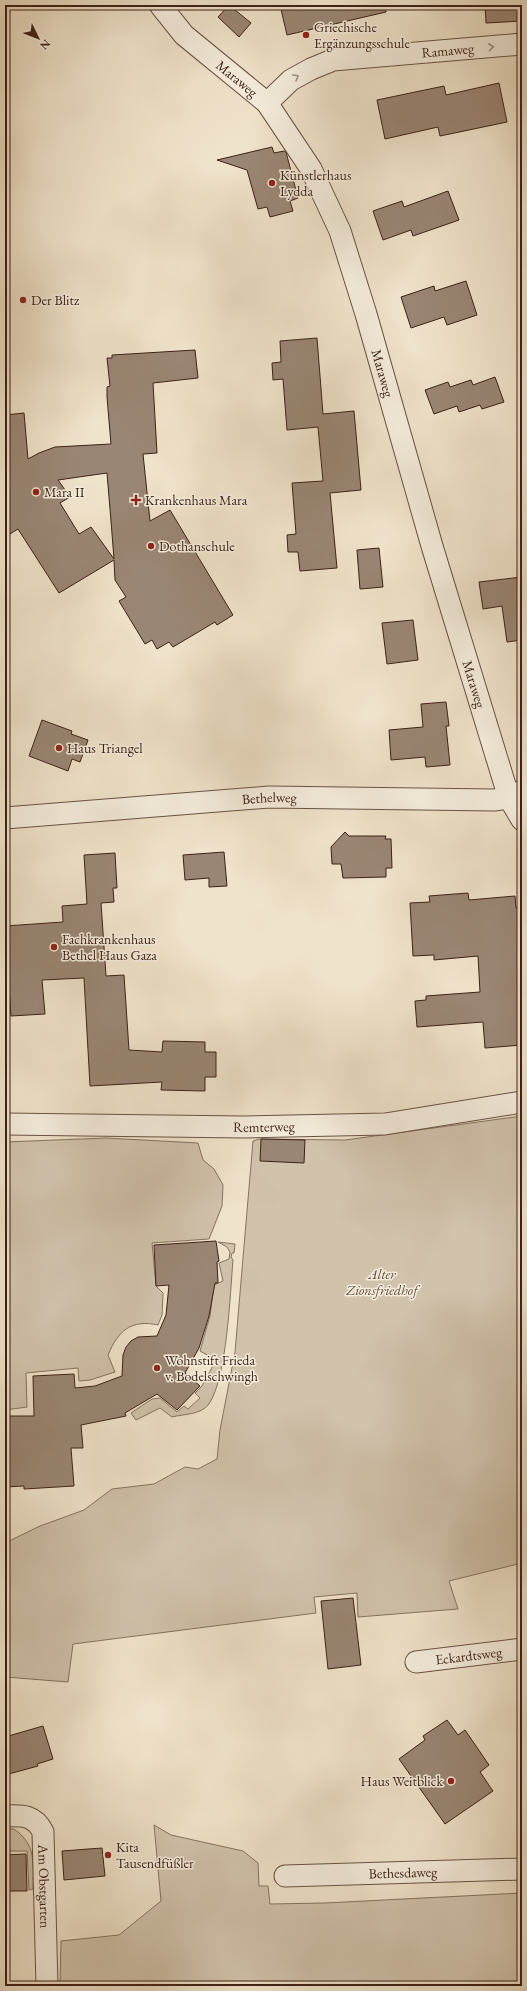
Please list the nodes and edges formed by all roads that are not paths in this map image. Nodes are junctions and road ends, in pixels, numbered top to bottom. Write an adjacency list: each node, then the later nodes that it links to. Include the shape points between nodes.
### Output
1 (160, 5): 3 (street, Maraweg, via 184,35)
2 (522, 44): 3 (street, Ramaweg, one-way to 2, via 291,80 333,60)
3 (267, 103): 4 (street, Maraweg, via 311,169 340,231 432,546)
4 (516, 794): 5 (street, Bethelweg, via 494,800 269,797); 6 (street)
5 (5, 818)
6 (522, 820)
7 (522, 1102): 8 (street, Remterweg, via 385,1124 244,1127)
8 (5, 1124)
9 (522, 1649): 10 (street, Eckardtsweg)
10 (416, 1662)
11 (5, 1816): 14 (street, Am Obstgarten, via 23,1815 32,1818 43,1832)
12 (522, 1869): 13 (street, Bethesdaweg)
13 (284, 1876)
14 (47, 1986)

